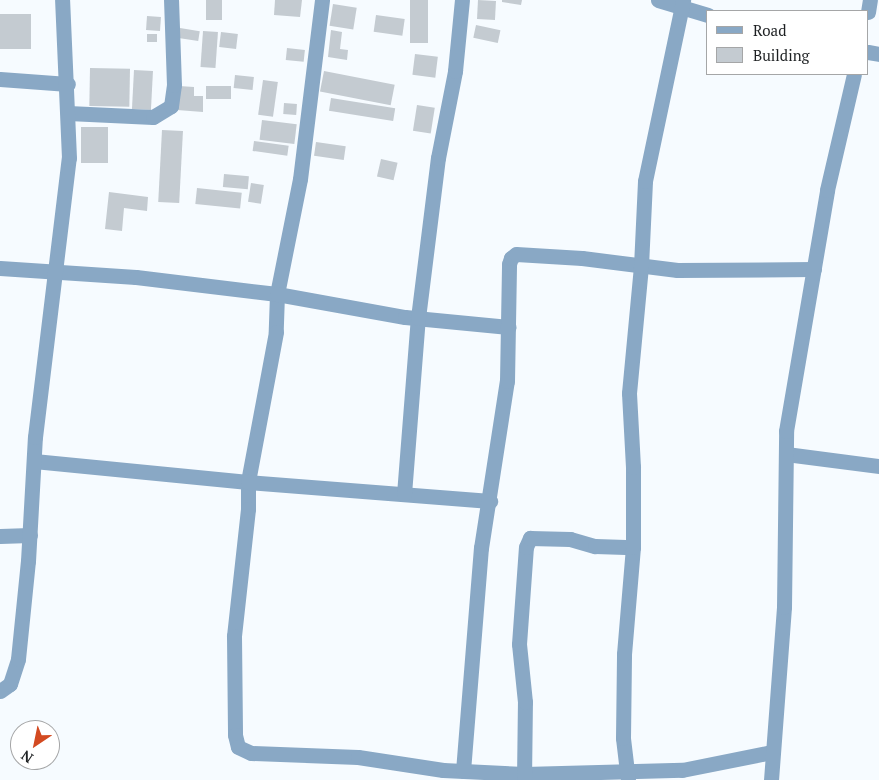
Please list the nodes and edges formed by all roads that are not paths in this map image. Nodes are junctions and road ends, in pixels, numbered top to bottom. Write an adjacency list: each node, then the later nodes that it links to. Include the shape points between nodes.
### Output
1 (62, 0): 10 (street)
2 (170, 0): 11 (street, via 174,85 171,106 153,117)
3 (322, 0): 16 (street, via 300,179)
4 (462, 0): 17 (street, via 455,71 438,158)
5 (658, 0): 6 (street)
6 (683, 4): 7 (street); 12 (street, via 645,181)
7 (706, 14)
8 (854, 75): 14 (street, via 827,190)
9 (0, 79): 10 (street)
10 (68, 84): 11 (street)
11 (68, 113): 15 (street, via 69,158)
12 (641, 266): 14 (street, via 677,270); 18 (street, via 516,254 509,264); 27 (street, via 629,393)
13 (0, 268): 15 (street)
14 (814, 269): 19 (street, via 786,431)
15 (55, 273): 16 (street, via 136,277); 20 (street)
16 (277, 294): 17 (street); 22 (street, via 276,332)
17 (418, 318): 18 (street); 23 (street)
18 (509, 327): 24 (street, via 507,381)
19 (786, 454): 21 (street); 29 (street, via 784,607)
20 (34, 461): 22 (street); 25 (street)
21 (879, 466)
22 (248, 482): 23 (street); 30 (street, via 234,636 235,735 238,747 251,753 358,758)
23 (404, 494): 24 (street)
24 (490, 501): 30 (street, via 481,548)
25 (30, 535): 26 (street); 28 (street, via 18,660 10,684)
26 (0, 536)
27 (633, 546): 31 (street, via 624,654 623,738); 32 (street, via 595,546 570,539 530,538 526,547 519,644 525,702)
28 (0, 691)
29 (772, 752): 31 (street, via 682,770); 33 (street)
30 (463, 771): 32 (street)
31 (628, 776): 32 (street)
32 (524, 777)
33 (770, 780)

